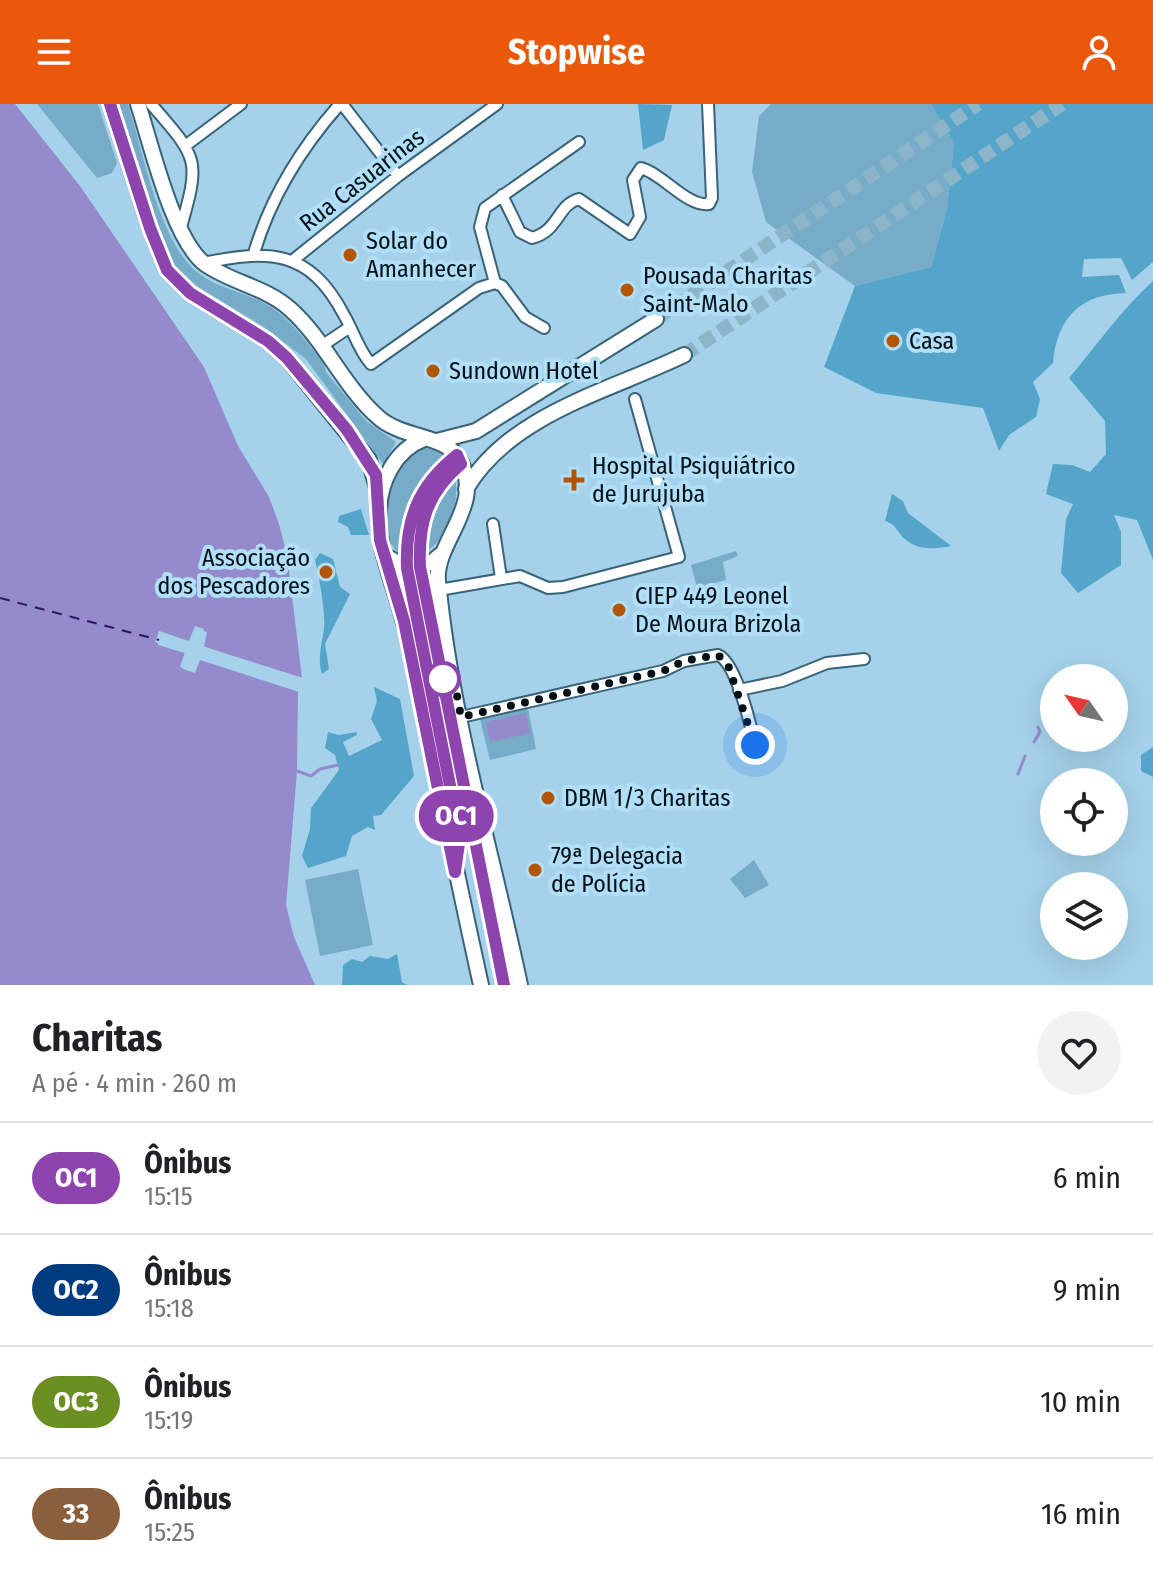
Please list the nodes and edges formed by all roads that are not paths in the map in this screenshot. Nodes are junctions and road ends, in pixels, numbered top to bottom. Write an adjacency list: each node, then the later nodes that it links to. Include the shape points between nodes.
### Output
1 (110, 104): 25 (main road, via 167,270 190,293 287,358 369,460)
2 (138, 104): 12 (main road)
3 (151, 104): 9 (street)
4 (241, 104): 9 (street)
5 (341, 104): 10 (street); 13 (street, via 316,131 282,184)
6 (497, 104): 10 (street, Rua Casuarinas)
7 (708, 104): 11 (street, via 709,204 700,204 641,168 633,180 640,217 630,234 579,199 571,201 551,230 532,238 520,232)
8 (579, 142): 11 (street)
9 (185, 146): 12 (street, via 194,180)
10 (398, 176): 14 (street, Rua Casuarinas)
11 (502, 195): 16 (street, via 480,217)
12 (180, 231): 15 (main road)
13 (254, 253): 14 (street); 15 (street)
14 (292, 261): 18 (street, via 332,295)
15 (203, 263): 20 (main road, via 277,298)
16 (495, 283): 18 (street, via 479,288 375,364 367,361); 19 (street, via 534,325)
17 (656, 319): 23 (main road, via 476,431)
18 (350, 327): 20 (street)
19 (544, 328)
20 (323, 345): 23 (main road, via 379,418 392,428)
21 (684, 355): 24 (main road, via 556,412 486,461)
22 (635, 399): 29 (street, via 679,557 563,587 548,588 527,577)
23 (431, 440): 24 (main road, via 457,455); 25 (main road, via 401,452)
24 (466, 489): 28 (main road, via 458,529)
25 (380, 500): 27 (main road)
26 (493, 524): 29 (street)
27 (382, 549): 28 (main road, via 392,562 407,568 431,563); 35 (main road, via 404,621)
28 (440, 555): 30 (main road)
29 (501, 578): 30 (street)
30 (439, 590): 33 (main road)
31 (864, 659): 32 (street, via 827,663 782,681)
32 (739, 690): 33 (street, via 724,657 707,655 663,671); 34 (street)
33 (461, 717): 36 (main road)
34 (756, 750)
35 (481, 985)
36 (520, 985)

